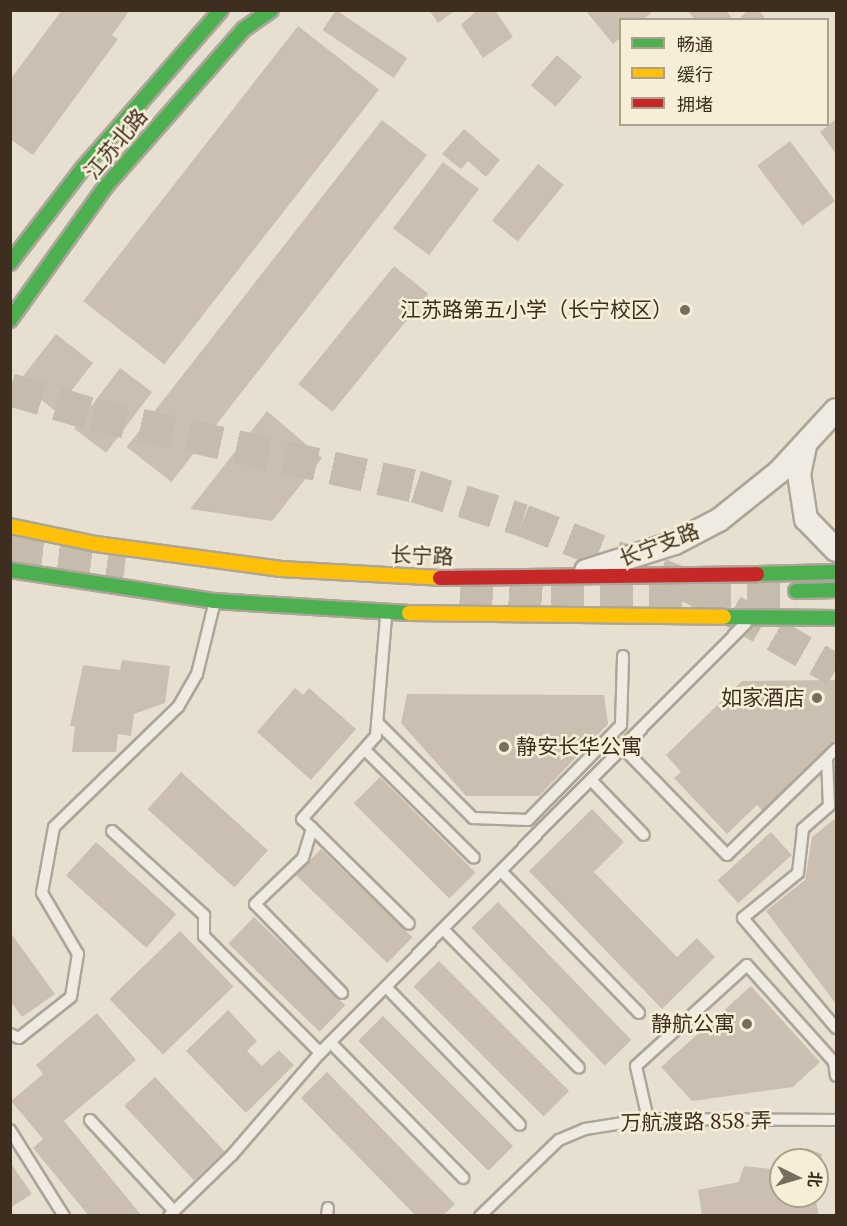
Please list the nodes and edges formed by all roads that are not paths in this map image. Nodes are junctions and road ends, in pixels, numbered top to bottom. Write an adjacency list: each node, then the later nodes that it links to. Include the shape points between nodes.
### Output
1 (221, 10): 3 (main road, 江苏北路, via 84,167)
2 (271, 10): 4 (main road, 江苏北路, via 244,29 106,186)
3 (10, 263)
4 (10, 320)
5 (837, 410): 6 (street, 长宁支路)
6 (806, 446): 8 (street, 长宁支路, via 799,474 806,519); 11 (street, 长宁支路, via 719,520 675,543)
7 (10, 525): 11 (main road, 长宁路, via 96,544 281,569)
8 (837, 550)
9 (10, 570): 14 (main road)
10 (837, 572): 11 (main road, 长宁路)
11 (557, 580)
12 (837, 590): 13 (main road)
13 (796, 591)
14 (214, 601): 15 (main road); 38 (lane, via 197,674 178,707 54,827 42,893 78,954 71,997 19,1038)
15 (386, 613): 16 (main road); 19 (lane)
16 (753, 617): 17 (main road); 21 (lane)
17 (837, 618)
18 (623, 656): 20 (lane)
19 (377, 722): 20 (lane, via 473,818 528,820); 24 (lane, via 376,736)
20 (621, 725): 21 (lane)
21 (633, 738): 22 (lane)
22 (623, 747): 25 (lane, via 727,855); 26 (lane)
23 (837, 749): 25 (lane)
24 (365, 750): 27 (lane, via 302,819); 30 (lane)
25 (827, 759): 37 (lane, via 829,806 803,829 798,873 743,918)
26 (591, 780): 29 (lane); 31 (lane)
27 (312, 828): 32 (lane); 35 (lane, via 303,858 255,904)
28 (112, 831): 40 (lane, via 204,915 204,936)
29 (644, 835)
30 (474, 858)
31 (501, 871): 33 (lane); 36 (lane)
32 (409, 924)
33 (443, 929): 34 (lane); 41 (lane)
34 (386, 987): 39 (lane); 46 (lane)
35 (342, 993)
36 (639, 1013)
37 (837, 1028)
38 (10, 1034)
39 (331, 1043): 40 (lane); 48 (lane)
40 (320, 1053): 49 (lane, via 232,1155)
41 (579, 1068)
42 (837, 1076): 43 (lane, via 834,1062 747,966 636,1066)
43 (648, 1119): 45 (lane, 万航渡路 858 弄); 51 (lane, 万航渡路 858 弄, via 585,1129 559,1140)
44 (90, 1120): 49 (lane)
45 (837, 1120)
46 (520, 1125)
47 (10, 1130): 50 (lane)
48 (463, 1178)
49 (171, 1213)
50 (64, 1215)
51 (480, 1215)

